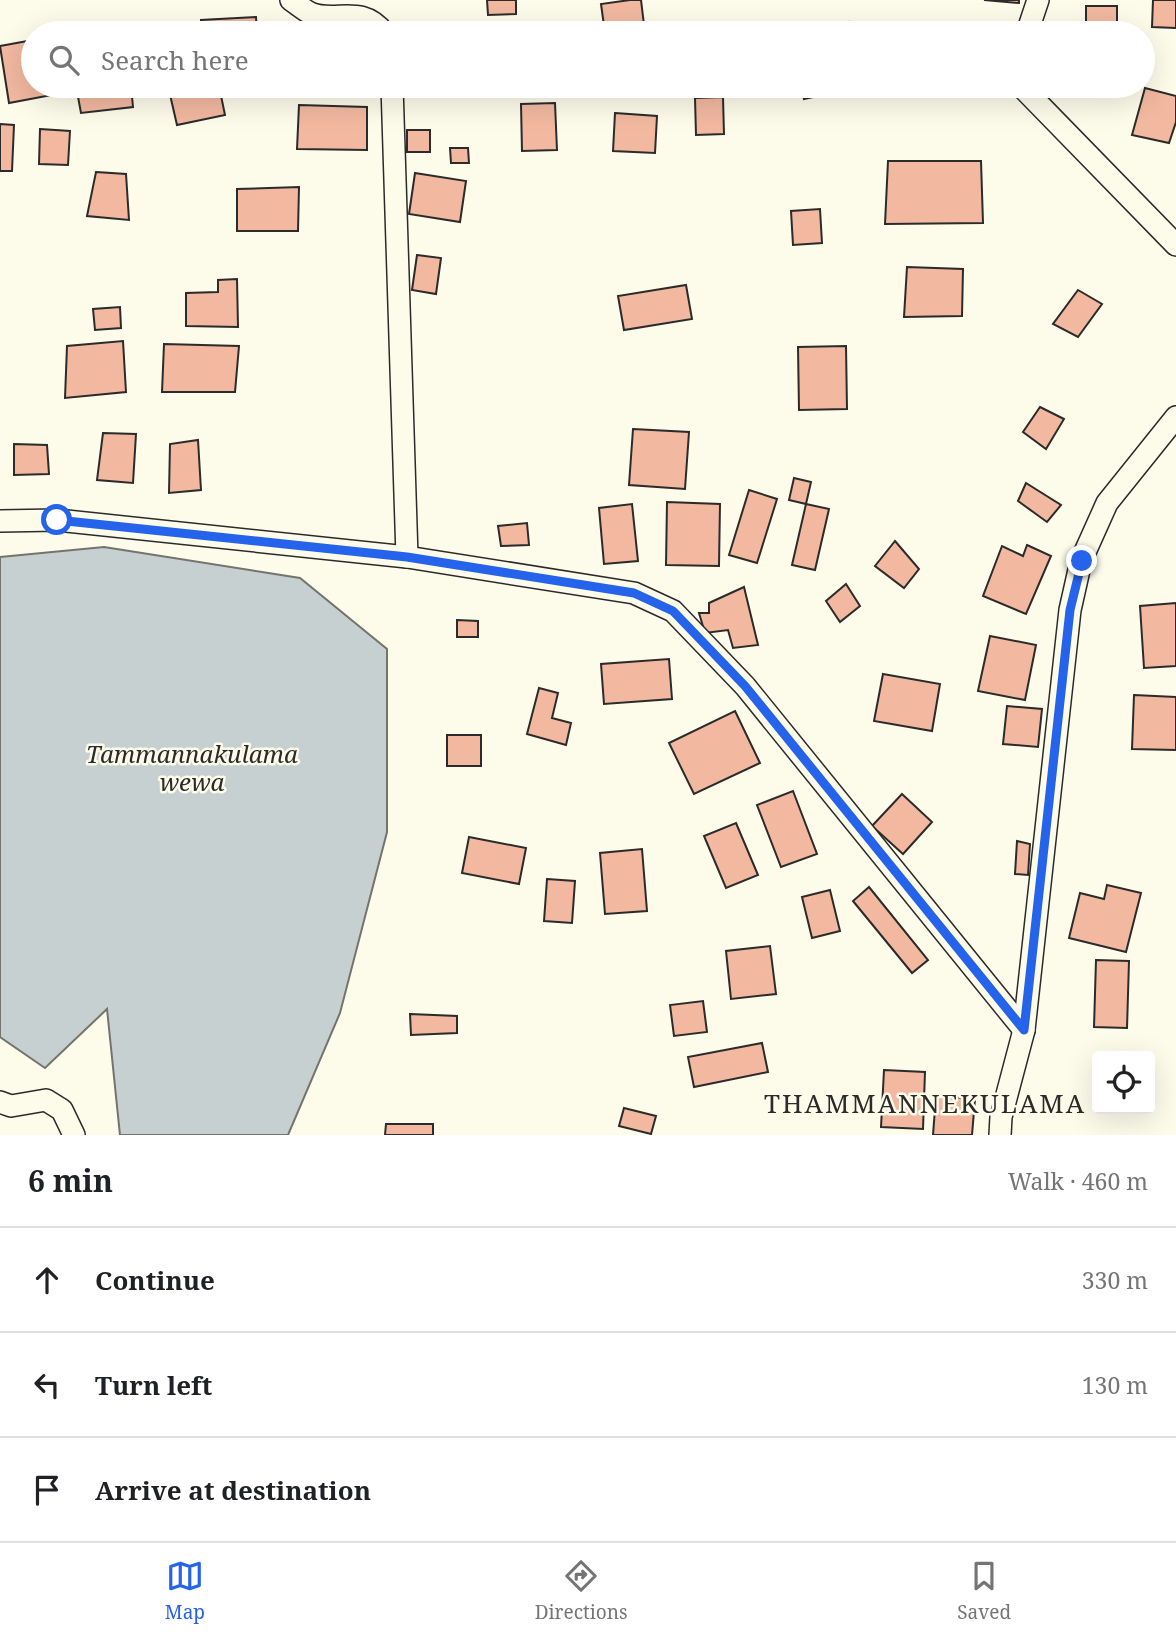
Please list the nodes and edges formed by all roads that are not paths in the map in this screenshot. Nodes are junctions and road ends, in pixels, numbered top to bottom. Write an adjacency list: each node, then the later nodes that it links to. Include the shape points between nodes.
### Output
1 (291, 0): 3 (street, via 312,14)
2 (1038, 0): 4 (street)
3 (371, 21)
4 (1031, 21)
5 (392, 98): 10 (street)
6 (1033, 98): 7 (street)
7 (1176, 245)
8 (1176, 417): 11 (street, via 1107,503 1082,561 1070,610)
9 (0, 520): 10 (street, via 57,520)
10 (407, 557): 11 (street, via 634,593 673,611 745,686)
11 (1024, 1030): 14 (street)
12 (0, 1102): 13 (street, via 11,1106 46,1100 62,1110)
13 (74, 1135)
14 (1000, 1135)

